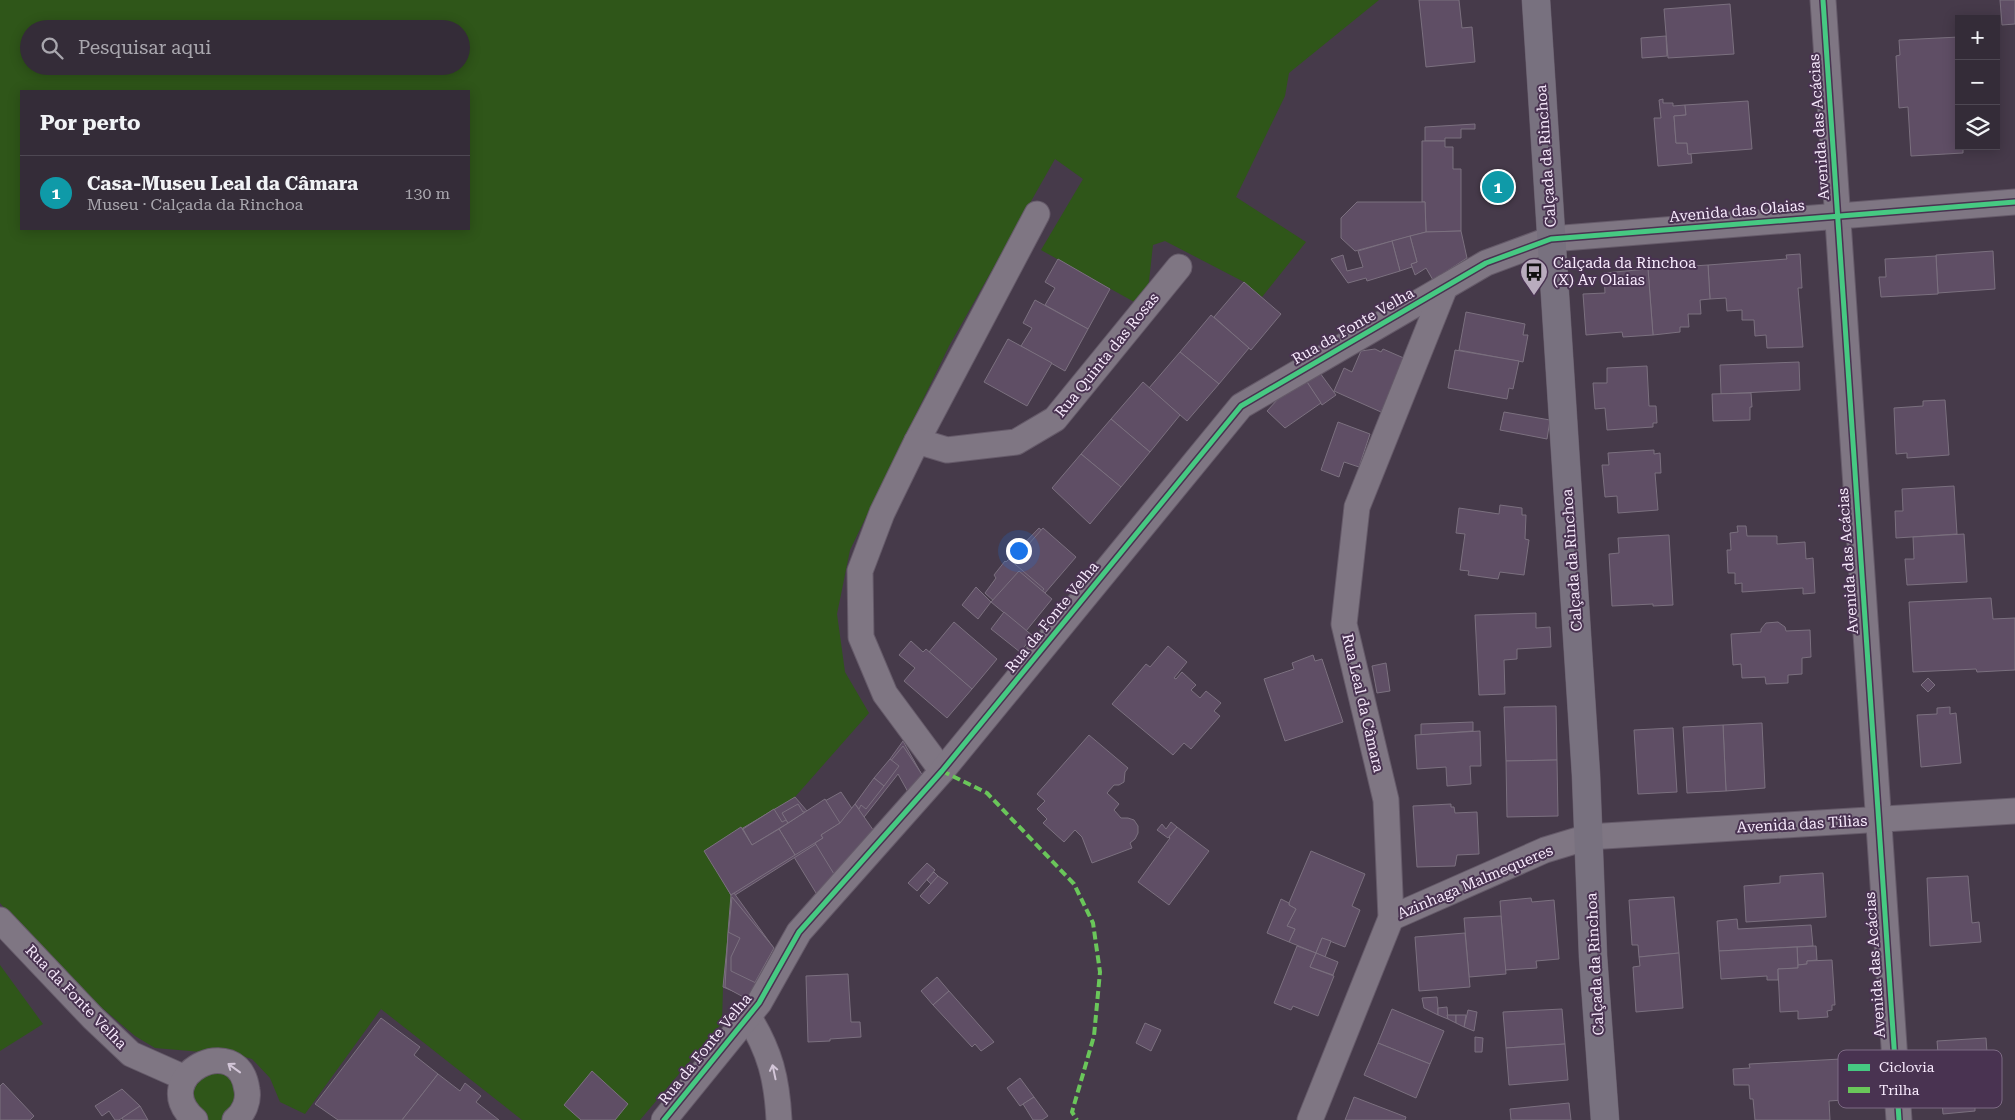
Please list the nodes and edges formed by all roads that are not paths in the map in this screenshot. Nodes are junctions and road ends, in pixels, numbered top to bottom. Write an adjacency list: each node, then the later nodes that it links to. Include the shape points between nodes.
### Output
1 (1536, 0): 6 (street, Calçada da Rinchoa)
2 (1823, 0): 5 (street, Avenida das Acácias)
3 (2015, 202): 5 (street, Avenida das Olaias)
4 (1037, 214): 9 (street)
5 (1837, 215): 6 (street, Avenida das Olaias); 12 (street, Avenida das Acácias)
6 (1552, 240): 8 (street, Rua da Fonte Velha, via 1486,263); 13 (street, Calçada da Rinchoa)
7 (1179, 267): 9 (street, Rua Quinta das Rosas, via 1055,419 1016,442 947,450)
8 (1445, 287): 10 (street, Rua da Fonte Velha, via 1241,406); 14 (street, Rua Leal da Câmara, via 1357,507 1344,624 1386,800)
9 (918, 440): 10 (street, via 882,513 860,571 861,637 885,694)
10 (942, 771): 16 (street, Rua da Fonte Velha, via 798,932 759,1003)
11 (2015, 811): 12 (street, Avenida das Tílias)
12 (1878, 819): 13 (street, Avenida das Tílias); 17 (street, Avenida das Acácias)
13 (1588, 837): 14 (street, Azinhaga Malmequeres, via 1544,850); 24 (street, Calçada da Rinchoa)
14 (1391, 918): 23 (street, Rua Leal da Câmara)
15 (0, 920): 18 (street, Rua da Fonte Velha, via 131,1054)
16 (748, 1016): 21 (street, Rua da Fonte Velha); 22 (street, one-way to 16, via 777,1090 771,1061)
17 (1894, 1050)
18 (185, 1078): 19 (street, one-way to 18, via 247,1085 231,1065 206,1062); 20 (street, via 182,1100)
19 (244, 1117)
20 (194, 1120)
21 (664, 1120)
22 (778, 1120)
23 (1310, 1120)
24 (1605, 1120)

